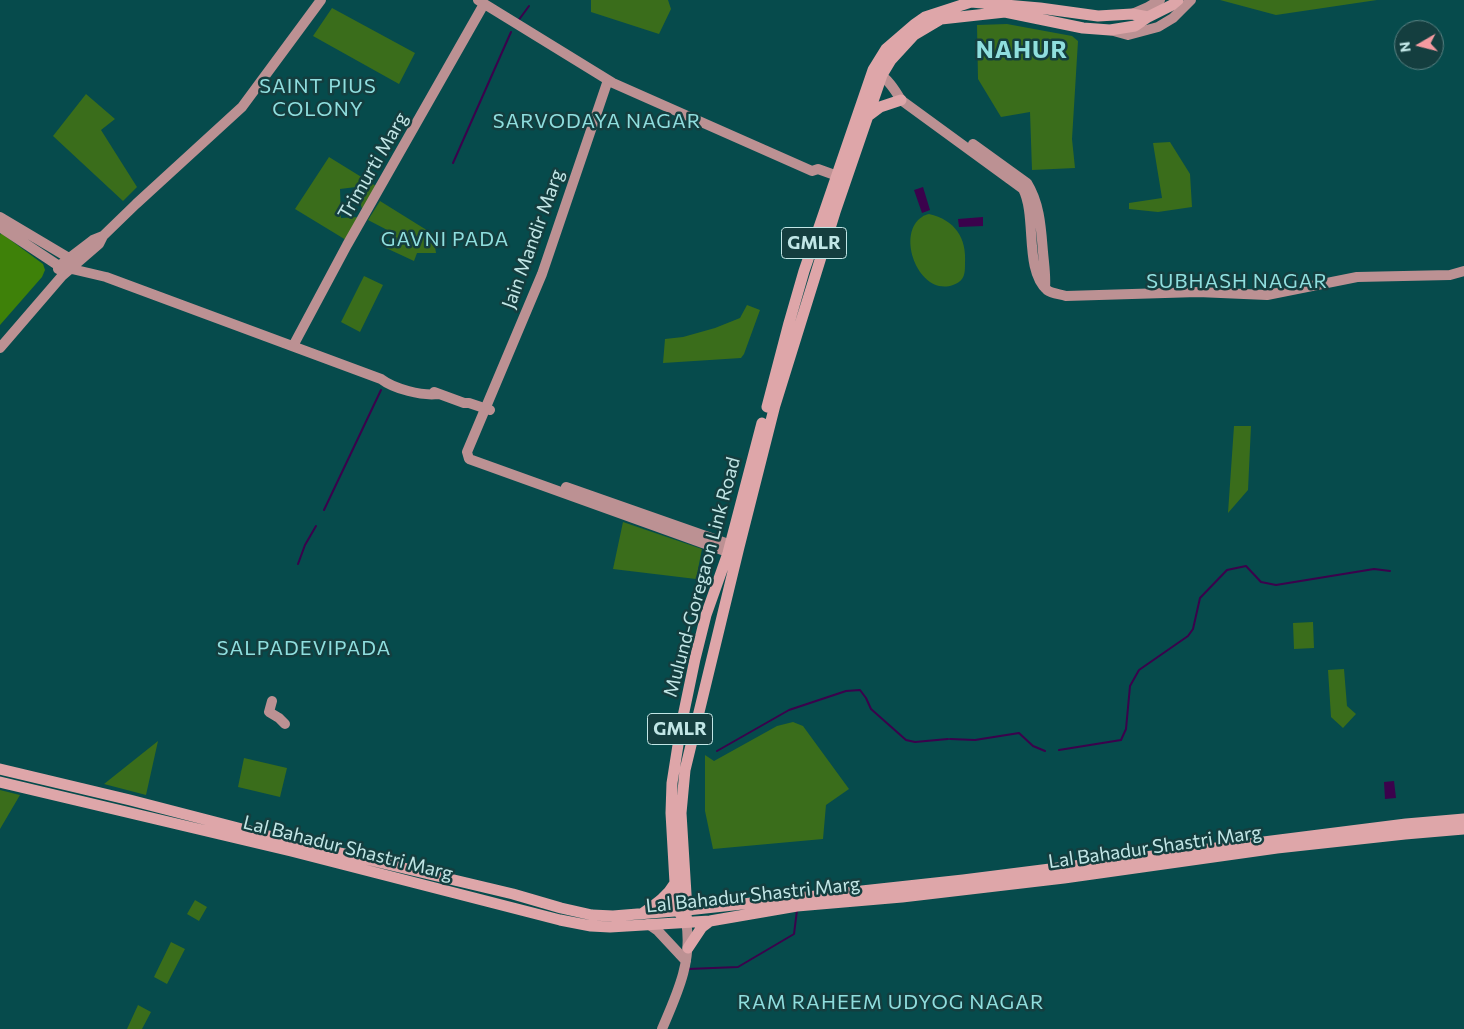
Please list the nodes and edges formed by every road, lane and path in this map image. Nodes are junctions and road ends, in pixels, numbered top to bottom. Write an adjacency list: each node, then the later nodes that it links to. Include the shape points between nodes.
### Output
1 (321, 0): 17 (street, via 242,106 136,204 99,244)
2 (1160, 0): 6 (street)
3 (1178, 0): 7 (main road)
4 (1191, 0): 8 (street, via 1173,18 1158,27 1128,35)
5 (481, 2): 10 (street); 21 (street, Trimurti Marg)
6 (1132, 14): 7 (main road, GMLR); 9 (main road, GMLR, via 1098,16 971,2 925,17 915,24 886,49)
7 (1148, 17): 8 (main road, GMLR, via 1135,26)
8 (1110, 30): 9 (main road, GMLR, via 1082,28 1004,12 951,17 914,34)
9 (878, 72): 11 (street); 12 (main road, GMLR); 13 (main road, GMLR)
10 (610, 81): 13 (street, via 816,175); 23 (street, Jain Mandir Marg, via 540,284)
11 (899, 97): 12 (main road); 19 (street, via 944,126 1020,184 1027,183 1037,206 1045,288 1049,292 1066,296 1198,292 1267,296 1358,277 1450,275)
12 (868, 116): 13 (main road, GMLR)
13 (840, 181): 24 (main road, Mulund-Goregaon Link Road / GMLR, via 810,291 769,414)
14 (0, 217): 16 (street)
15 (0, 227): 16 (street, via 23,242)
16 (45, 250): 17 (street); 18 (street)
17 (73, 263): 18 (street); 21 (street); 22 (street)
18 (59, 266): 20 (street)
19 (1464, 271)
20 (0, 338)
21 (293, 346): 23 (street, via 381,379 430,390 464,403 466,408)
22 (0, 348)
23 (486, 413): 24 (street, Jain Mandir Marg, via 475,438 478,456 518,474)
24 (733, 550): 31 (main road, Mulund-Goregaon Link Road / GMLR, via 685,770); 31 (main road, Mulund-Goregaon Link Road / GMLR, via 706,615 681,726 670,814)
25 (272, 701): 26 (street, via 269,712)
26 (285, 724)
27 (0, 769): 33 (main road, Lal Bahadur Shastri Marg, via 513,894)
28 (0, 782): 33 (main road, Lal Bahadur Shastri Marg)
29 (1464, 819): 35 (main road, Lal Bahadur Shastri Marg)
30 (1464, 829): 36 (main road, Lal Bahadur Shastri Marg, via 1277,848 902,897 798,906)
31 (678, 848): 32 (main road, Mulund-Goregaon Link Road / GMLR); 35 (main road, Mulund-Goregaon Link Road / GMLR)
32 (675, 883): 34 (main road, via 669,893); 35 (main road, Mulund-Goregaon Link Road / GMLR)
33 (548, 911): 34 (main road, Lal Bahadur Shastri Marg, via 613,916); 37 (main road, Lal Bahadur Shastri Marg, via 591,926)
34 (641, 914): 35 (main road, Lal Bahadur Shastri Marg)
35 (684, 914): 36 (main road, Lal Bahadur Shastri Marg); 37 (main road, Lal Bahadur Shastri Marg); 38 (street)
36 (710, 921): 38 (main road)
37 (648, 924): 39 (street)
38 (688, 948): 39 (street)
39 (686, 961): 40 (street, via 679,990)
40 (662, 1029)

